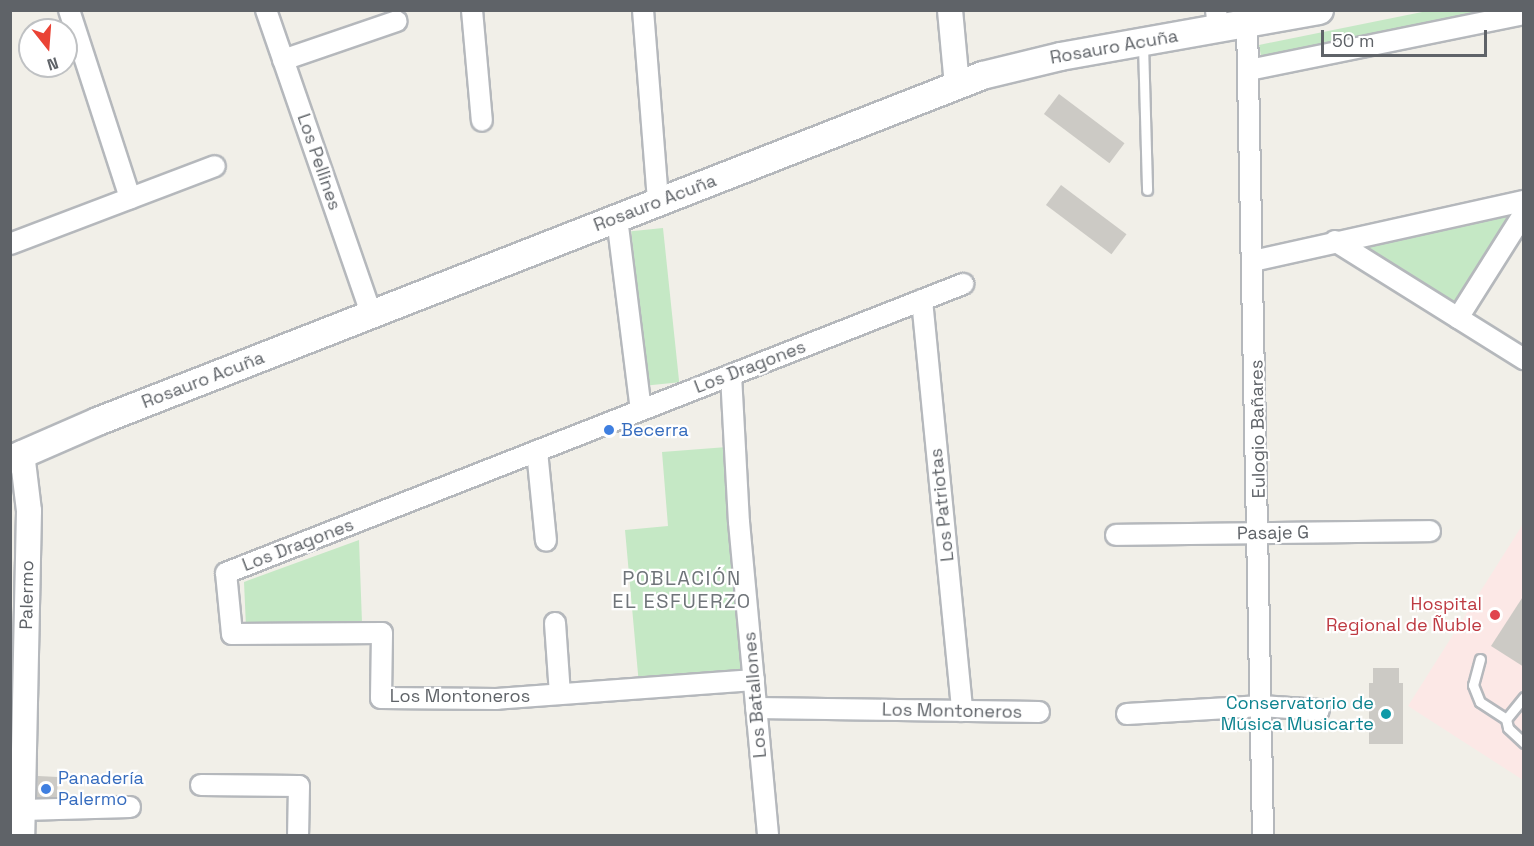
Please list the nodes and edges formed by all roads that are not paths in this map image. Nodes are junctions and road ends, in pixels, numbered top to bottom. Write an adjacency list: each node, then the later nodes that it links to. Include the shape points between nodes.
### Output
1 (69, 10): 18 (street)
2 (266, 10): 12 (street, Los Pellines)
3 (472, 10): 15 (street)
4 (643, 10): 20 (street)
5 (950, 10): 14 (street)
6 (1319, 10): 10 (main road, Rosauro Acuña)
7 (1524, 14): 13 (street)
8 (1217, 19): 10 (main road, Rosauro Acuña); 11 (main road, Rosauro Acuña)
9 (397, 21): 12 (street)
10 (1247, 23): 13 (street, Eulogio Bañares)
11 (1143, 42): 14 (main road, Rosauro Acuña, via 1025,63); 17 (lane)
12 (283, 60): 28 (street, Los Pellines)
13 (1249, 70): 25 (street, Eulogio Bañares)
14 (957, 85): 20 (main road, Rosauro Acuña)
15 (482, 121)
16 (214, 166): 18 (street)
17 (1147, 190)
18 (130, 198): 24 (street)
19 (1524, 201): 23 (street)
20 (658, 202): 22 (main road, Rosauro Acuña)
21 (1524, 213): 29 (street)
22 (617, 218): 28 (main road, Rosauro Acuña); 32 (street)
23 (1335, 241): 25 (street); 29 (street)
24 (10, 244)
25 (1253, 261): 36 (street, Eulogio Bañares)
26 (963, 284): 27 (street, Los Dragones)
27 (922, 300): 31 (street, Los Dragones); 48 (street, Los Patriotas)
28 (371, 314): 34 (main road, Rosauro Acuña)
29 (1458, 318): 30 (street)
30 (1524, 358)
31 (731, 375): 32 (street, Los Dragones); 42 (street, Los Batallones)
32 (641, 410): 33 (street, Los Dragones)
33 (537, 451): 38 (street); 39 (street, Los Dragones)
34 (16, 456): 55 (street, Palermo, via 29,511)
35 (1430, 531): 36 (street, Pasaje G)
36 (1260, 533): 37 (street, Pasaje G); 45 (street, Eulogio Bañares)
37 (1116, 535)
38 (546, 541)
39 (226, 573): 43 (street, Los Montoneros, via 232,634 382,633 381,698 497,699)
40 (555, 623): 43 (street)
41 (1480, 659): 51 (lane, via 1473,685 1480,702)
42 (754, 680): 43 (street, Los Montoneros); 46 (street, Los Batallones)
43 (560, 694)
44 (1524, 697): 51 (lane)
45 (1261, 706): 47 (street); 50 (street); 58 (street, Eulogio Bañares)
46 (756, 708): 48 (street, Los Montoneros); 57 (street, Los Batallones)
47 (1319, 710)
48 (962, 711): 49 (street, Los Montoneros)
49 (1039, 712)
50 (1127, 714)
51 (1506, 719): 52 (lane, via 1508,728)
52 (1524, 743)
53 (201, 785): 56 (street, via 299,786)
54 (130, 807): 55 (street, Palermo)
55 (19, 826)
56 (298, 836)
57 (768, 836)
58 (1263, 836)

